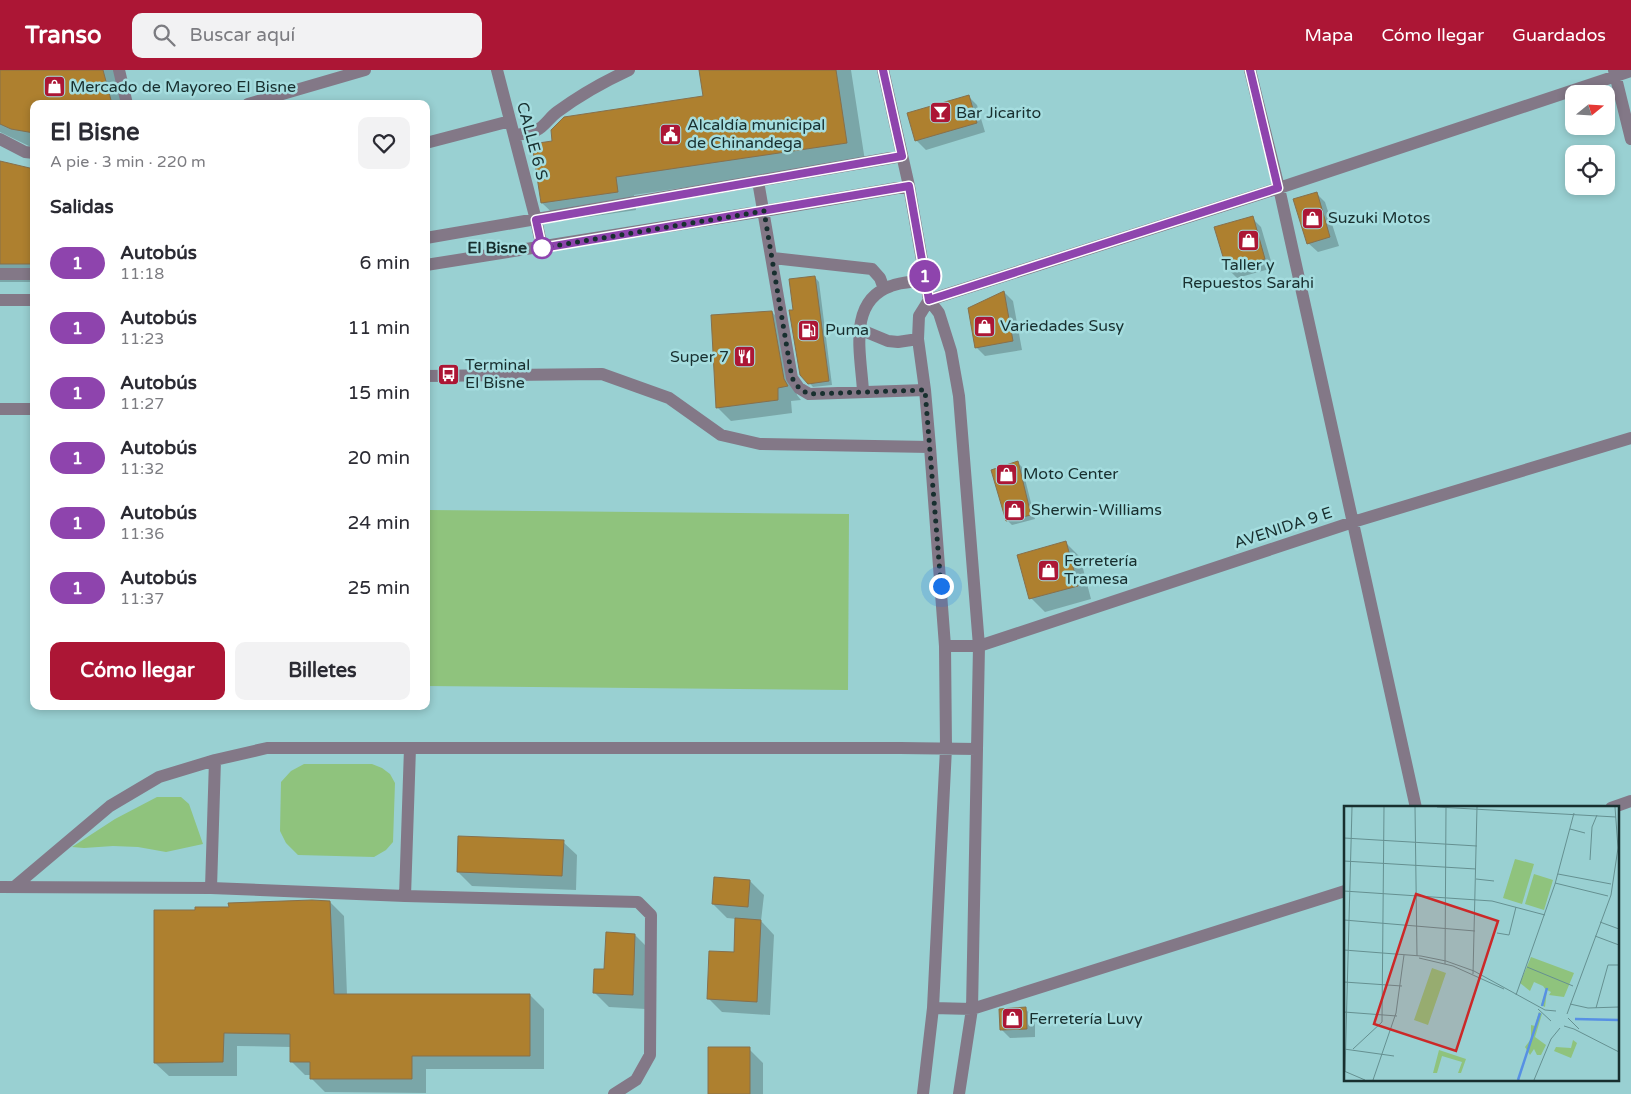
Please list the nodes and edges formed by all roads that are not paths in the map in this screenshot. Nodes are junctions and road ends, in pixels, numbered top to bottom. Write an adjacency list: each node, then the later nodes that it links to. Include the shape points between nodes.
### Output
1 (119, 70): 9 (street)
2 (365, 70): 10 (street)
3 (497, 70): 11 (street, CALLE 6 S)
4 (628, 70): 12 (street, via 592,88 556,112 539,130)
5 (883, 70): 17 (street)
6 (1250, 70): 20 (street)
7 (1631, 71): 8 (street)
8 (1615, 73): 13 (street); 20 (street)
9 (126, 100)
10 (262, 100)
11 (510, 121): 12 (street, CALLE 6 S); 15 (street)
12 (514, 134): 22 (street, CALLE 6 S)
13 (1631, 139)
14 (0, 140): 16 (street)
15 (430, 142)
16 (30, 153)
17 (902, 156): 18 (street); 19 (street)
18 (758, 181): 21 (street); 22 (street)
19 (909, 186): 21 (street); 29 (street)
20 (1278, 188): 33 (street); 43 (street)
21 (764, 211): 24 (street); 25 (street)
22 (536, 220): 23 (street); 24 (street, CALLE 6 S)
23 (430, 237)
24 (542, 248): 26 (street)
25 (772, 258): 30 (street, via 872,269); 38 (street, via 792,378 808,394)
26 (430, 264)
27 (0, 274): 28 (street)
28 (30, 274)
29 (925, 280): 30 (street); 33 (street)
30 (884, 289): 34 (street, via 864,308)
31 (0, 300): 32 (street)
32 (30, 300)
33 (929, 300): 35 (street, via 919,316); 45 (street, via 939,314 951,351 959,396)
34 (859, 329): 35 (street, via 888,341); 38 (street)
35 (918, 339): 37 (street)
36 (430, 376): 42 (street, via 602,374 669,398 721,435 750,442)
37 (925, 390): 38 (street); 42 (street)
38 (863, 391)
39 (0, 409): 40 (street)
40 (30, 409)
41 (1631, 438): 43 (street, AVENIDA 9 E)
42 (930, 447): 44 (street)
43 (1353, 522): 45 (street, AVENIDA 9 E); 51 (street)
44 (945, 646): 45 (street, AVENIDA 9 E); 47 (street)
45 (979, 646): 48 (street)
46 (410, 748): 47 (street); 49 (street, via 267,748); 57 (street)
47 (946, 748): 48 (street); 58 (street)
48 (977, 749): 59 (street)
49 (215, 760): 54 (street, via 159,777 110,806); 55 (street)
50 (1631, 801): 52 (street)
51 (1416, 806)
52 (1617, 806)
53 (0, 887): 54 (street)
54 (14, 887): 55 (street)
55 (211, 888): 57 (street)
56 (1344, 891): 59 (street)
57 (405, 896): 60 (street, via 638,902 651,914 650,1054 636,1080)
58 (933, 1008): 59 (street); 61 (street)
59 (972, 1009): 62 (street)
60 (614, 1094)
61 (923, 1094)
62 (959, 1094)

